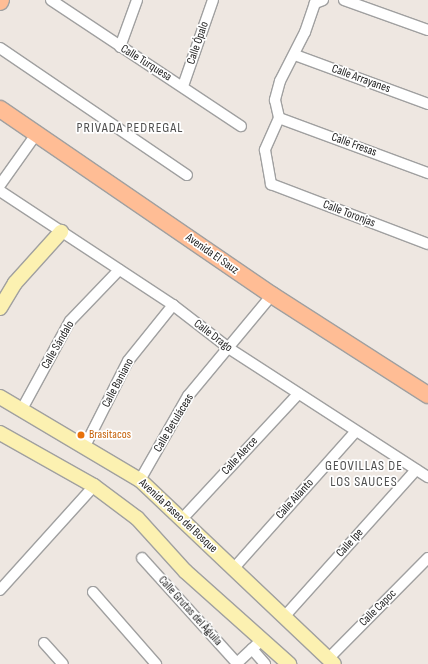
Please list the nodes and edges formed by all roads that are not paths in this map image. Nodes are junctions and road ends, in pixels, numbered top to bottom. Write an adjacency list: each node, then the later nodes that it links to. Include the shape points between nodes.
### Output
1 (51, 0): 7 (street, Calle Turquesa)
2 (137, 0): 7 (street)
3 (213, 0): 10 (street, Calle Ópalo)
4 (323, 0): 9 (street, via 315,3)
5 (344, 0): 6 (street)
6 (428, 30)
7 (120, 47): 10 (street, Calle Turquesa)
8 (0, 48): 17 (street)
9 (295, 55): 11 (street, Calle Arrayanes); 13 (street, via 280,81 275,100)
10 (183, 86): 14 (street, Calle Turquesa)
11 (428, 104)
12 (0, 109): 15 (main road, Avenida El Sauz)
13 (279, 118): 16 (street, Calle Fresas); 21 (street, Calle Toronjas, via 265,150 271,184)
14 (241, 126)
15 (37, 133): 18 (street); 23 (main road, Avenida El Sauz)
16 (428, 173)
17 (187, 175)
18 (0, 185)
19 (0, 192): 20 (street, Calle Drago)
20 (61, 232): 22 (street, Calle Drago); 25 (main road, via 15,283)
21 (428, 244)
22 (120, 270): 24 (street, Calle Drago); 30 (street, Calle Sándalo, via 70,321)
23 (272, 295): 26 (street, Calle Betuláceas); 28 (main road, Avenida El Sauz)
24 (172, 305): 26 (street, Calle Drago); 33 (street, Calle Baniano, via 128,361)
25 (0, 308)
26 (230, 349): 27 (street, Calle Drago); 36 (street, Calle Betuláceas, via 188,396)
27 (298, 394): 31 (street, Calle Drago); 38 (street, Calle Alerce)
28 (428, 395)
29 (0, 397): 30 (main road, Avenida Paseo del Bosque)
30 (22, 409): 33 (main road, Avenida Paseo del Bosque)
31 (356, 431): 34 (street, Calle Drago); 41 (street, Calle Ailanto)
32 (0, 433): 37 (main road)
33 (85, 446): 36 (main road, Avenida Paseo del Bosque)
34 (416, 470): 35 (street, Calle Drago); 44 (street, Calle Ipe)
35 (428, 477)
36 (140, 480): 38 (main road, Avenida Paseo del Bosque)
37 (94, 486): 42 (street); 45 (main road, via 137,518 184,571)
38 (182, 519): 41 (main road, Avenida Paseo del Bosque)
39 (142, 558): 51 (street, Calle Grutas del Águila)
40 (428, 558): 48 (street, Calle Capoc)
41 (234, 568): 44 (main road, Avenida Paseo del Bosque)
42 (0, 590)
43 (93, 592): 50 (street)
44 (284, 616): 48 (main road, Avenida Paseo del Bosque)
45 (263, 639): 47 (street); 53 (main road)
46 (44, 643): 49 (street)
47 (252, 649): 51 (street); 52 (street)
48 (331, 661)
49 (63, 664)
50 (156, 664)
51 (237, 664)
52 (265, 664)
53 (289, 664)

